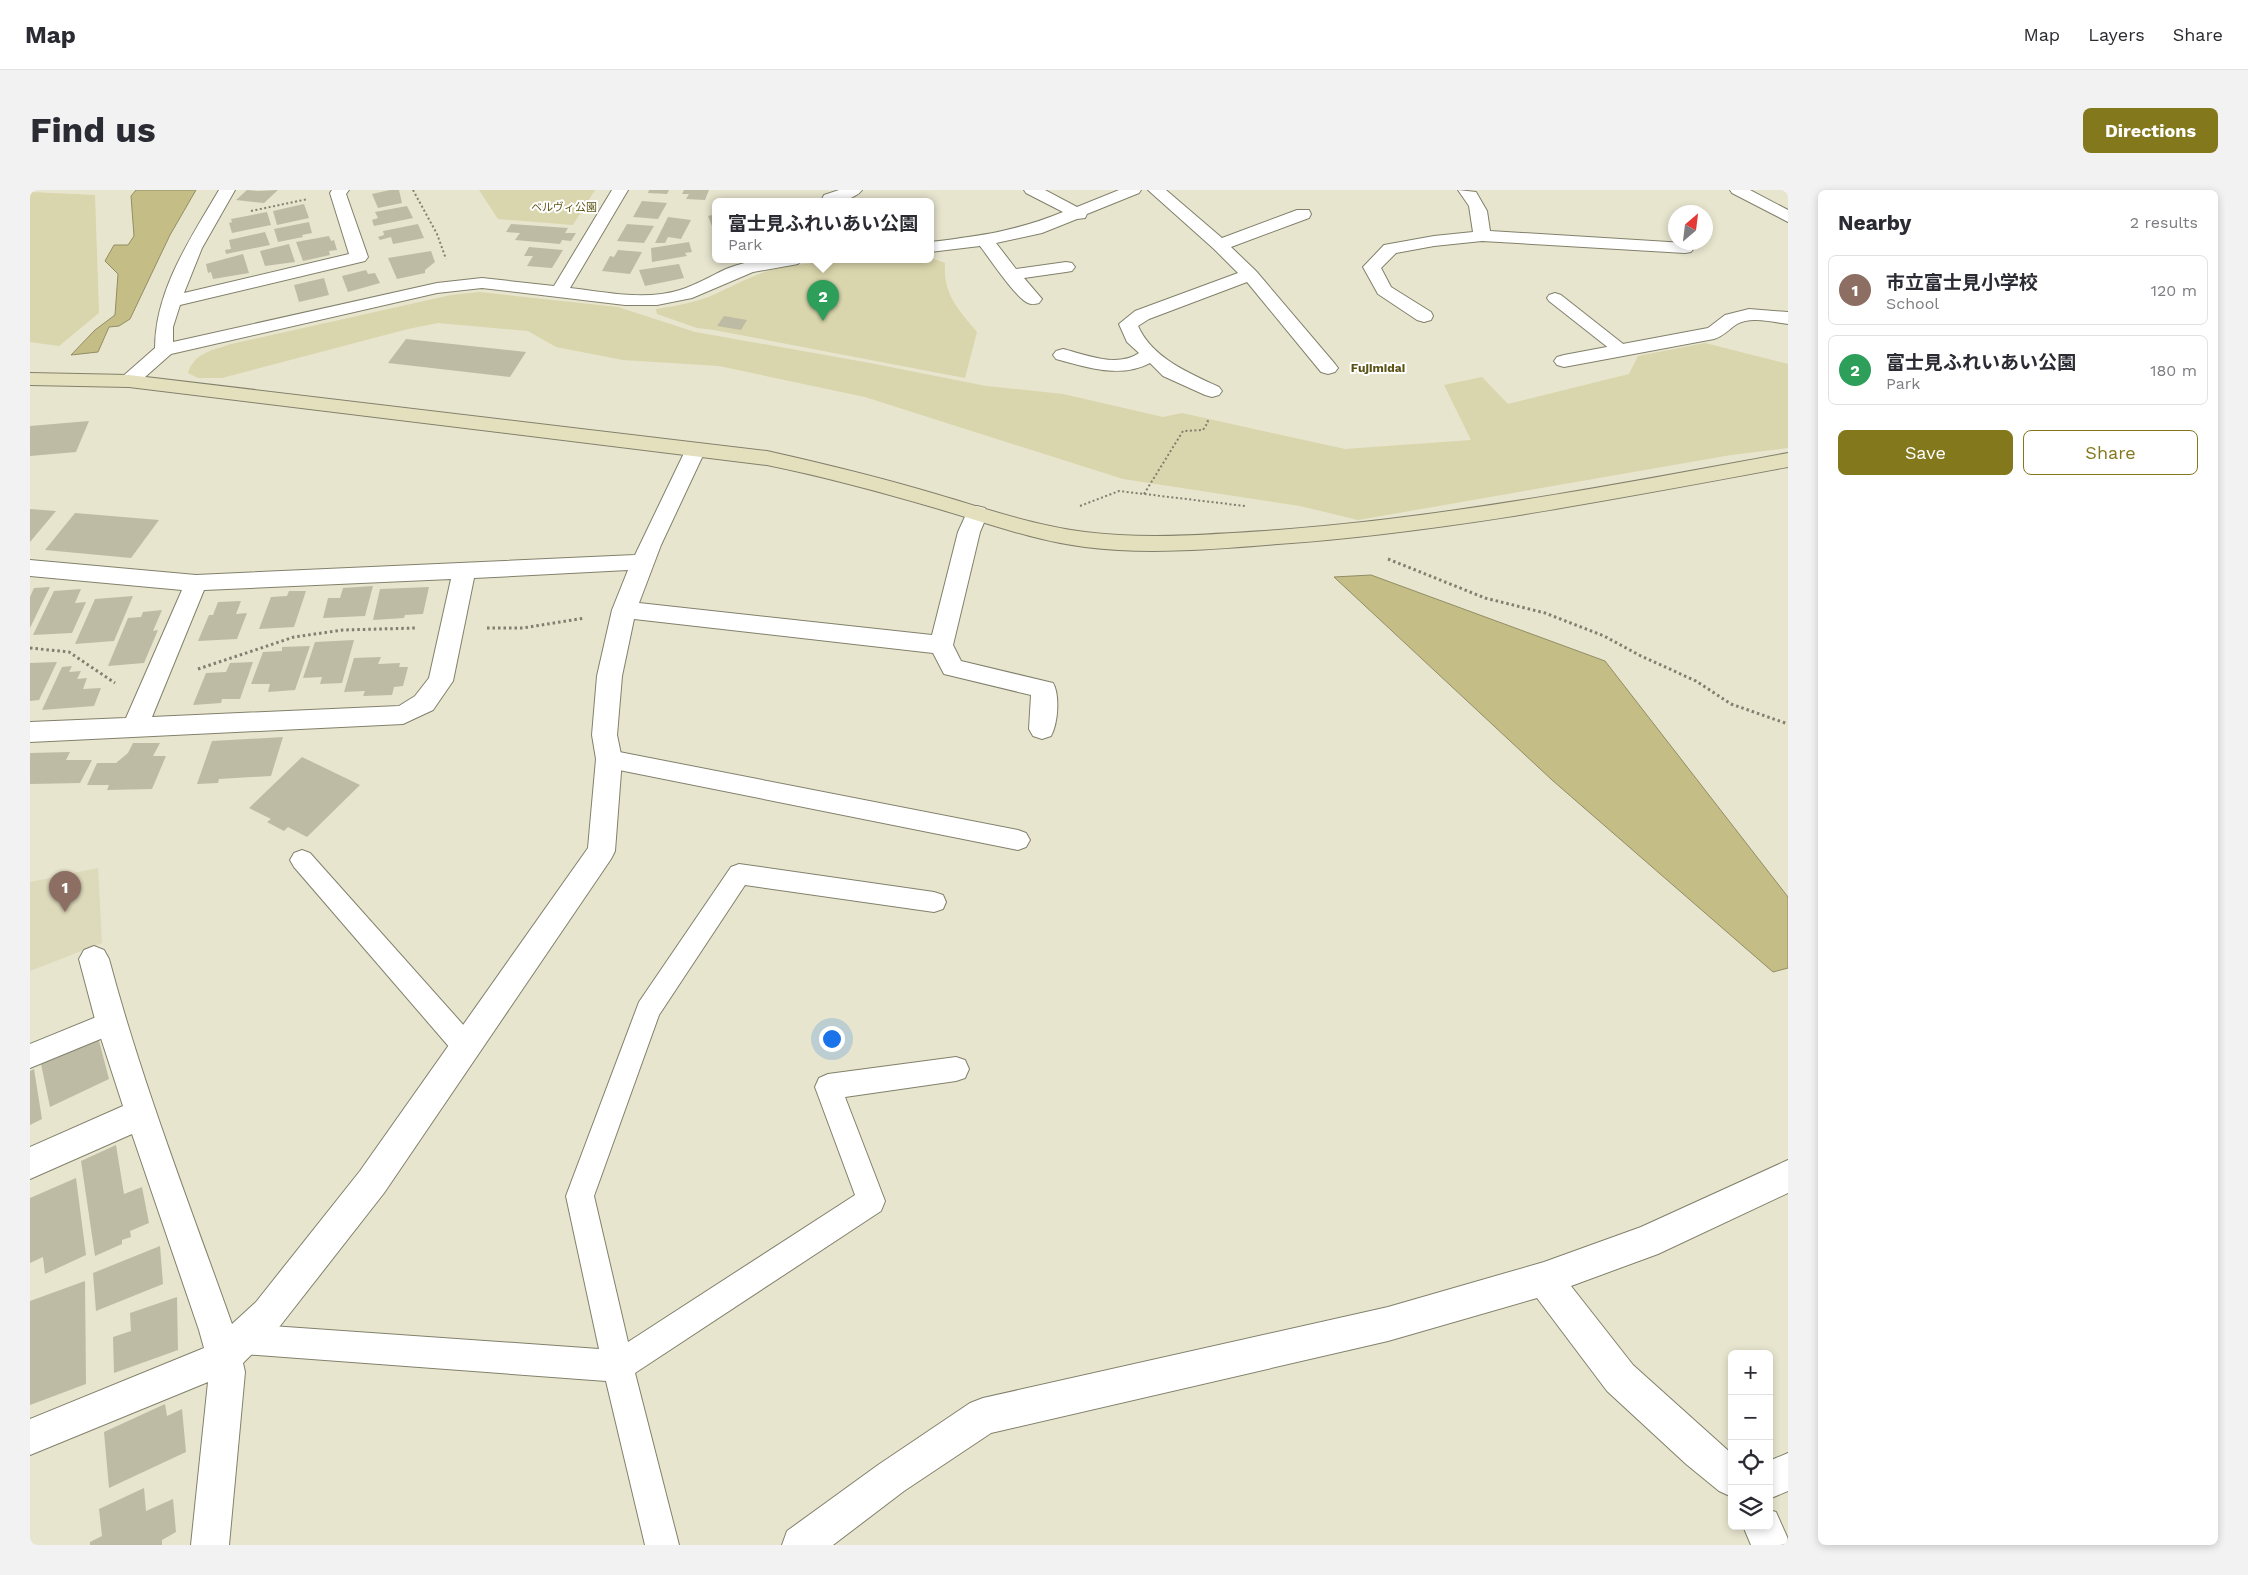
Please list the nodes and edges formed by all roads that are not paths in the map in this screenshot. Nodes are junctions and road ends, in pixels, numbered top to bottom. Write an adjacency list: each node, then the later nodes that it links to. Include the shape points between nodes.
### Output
1 (227, 190): 26 (street, via 193,248)
2 (620, 190): 23 (street)
3 (854, 190): 10 (street)
4 (1032, 190): 11 (street)
5 (1133, 190): 11 (street)
6 (1156, 190): 16 (street)
7 (1466, 190): 14 (street, via 1476,200)
8 (1738, 190): 13 (street)
9 (339, 192): 26 (street, via 359,257)
10 (829, 197)
11 (1079, 214): 15 (street, via 1036,229)
12 (1303, 214): 16 (street)
13 (1788, 217)
14 (1482, 236): 18 (street); 27 (street, via 1390,249 1372,266 1384,290)
15 (985, 240): 17 (street); 21 (street)
16 (1220, 245): 22 (street)
17 (934, 246)
18 (1668, 247)
19 (774, 263): 23 (street, via 734,272 686,294 658,300 625,300)
20 (1066, 267): 21 (street)
21 (1011, 275): 25 (street)
22 (1250, 275): 32 (street, via 1142,315 1128,324 1134,338); 34 (street)
23 (560, 292): 29 (street, via 482,284 456,285)
24 (1555, 298): 30 (lane)
25 (1033, 299)
26 (171, 302): 29 (street, via 164,327)
27 (1424, 316)
28 (1788, 318): 30 (street, via 1749,315 1732,318 1714,333)
29 (164, 350): 36 (street)
30 (1621, 350): 33 (street)
31 (1063, 354): 32 (street, via 1120,367 1142,362)
32 (1151, 354): 37 (street, via 1170,372)
33 (1564, 361)
34 (1328, 368)
35 (30, 379): 36 (street)
36 (128, 382): 38 (street)
37 (1212, 391)
38 (695, 450): 40 (street, via 811,466); 41 (street)
39 (1788, 460): 40 (street, via 1461,517 1346,532 1205,543 1086,540 1041,532)
40 (977, 514): 46 (street, via 969,532)
41 (642, 562): 43 (street); 45 (street)
42 (30, 568): 44 (street)
43 (464, 571): 44 (street); 47 (street, via 441,681 424,703 403,715)
44 (196, 583): 47 (street)
45 (624, 610): 46 (street); 50 (street, via 607,677 604,746)
46 (942, 645): 48 (street, via 953,668 1045,680)
47 (136, 727): 49 (street)
48 (1042, 729)
49 (30, 732)
50 (609, 759): 51 (lane); 56 (street, via 601,851)
51 (1018, 840)
52 (302, 860): 56 (lane)
53 (934, 902): 64 (lane, via 739,874 648,1010 580,1196)
54 (94, 959): 55 (street)
55 (111, 1023): 57 (lane); 59 (street)
56 (466, 1047): 63 (street, via 372,1182 268,1314)
57 (30, 1056)
58 (956, 1069): 64 (lane, via 828,1087 871,1201)
59 (141, 1114): 60 (street); 63 (street, via 217,1330)
60 (30, 1163)
61 (1788, 1176): 62 (street, via 1646,1242)
62 (1544, 1279): 67 (street, via 1620,1378); 72 (street, via 1388,1324 983,1416 891,1478)
63 (234, 1349): 64 (lane); 65 (street); 70 (street, via 227,1372)
64 (618, 1366): 71 (lane)
65 (30, 1436)
66 (1788, 1472): 68 (street)
67 (1728, 1475)
68 (1773, 1478)
69 (1764, 1530): 73 (street)
70 (210, 1545)
71 (662, 1545)
72 (801, 1545)
73 (1771, 1545)

